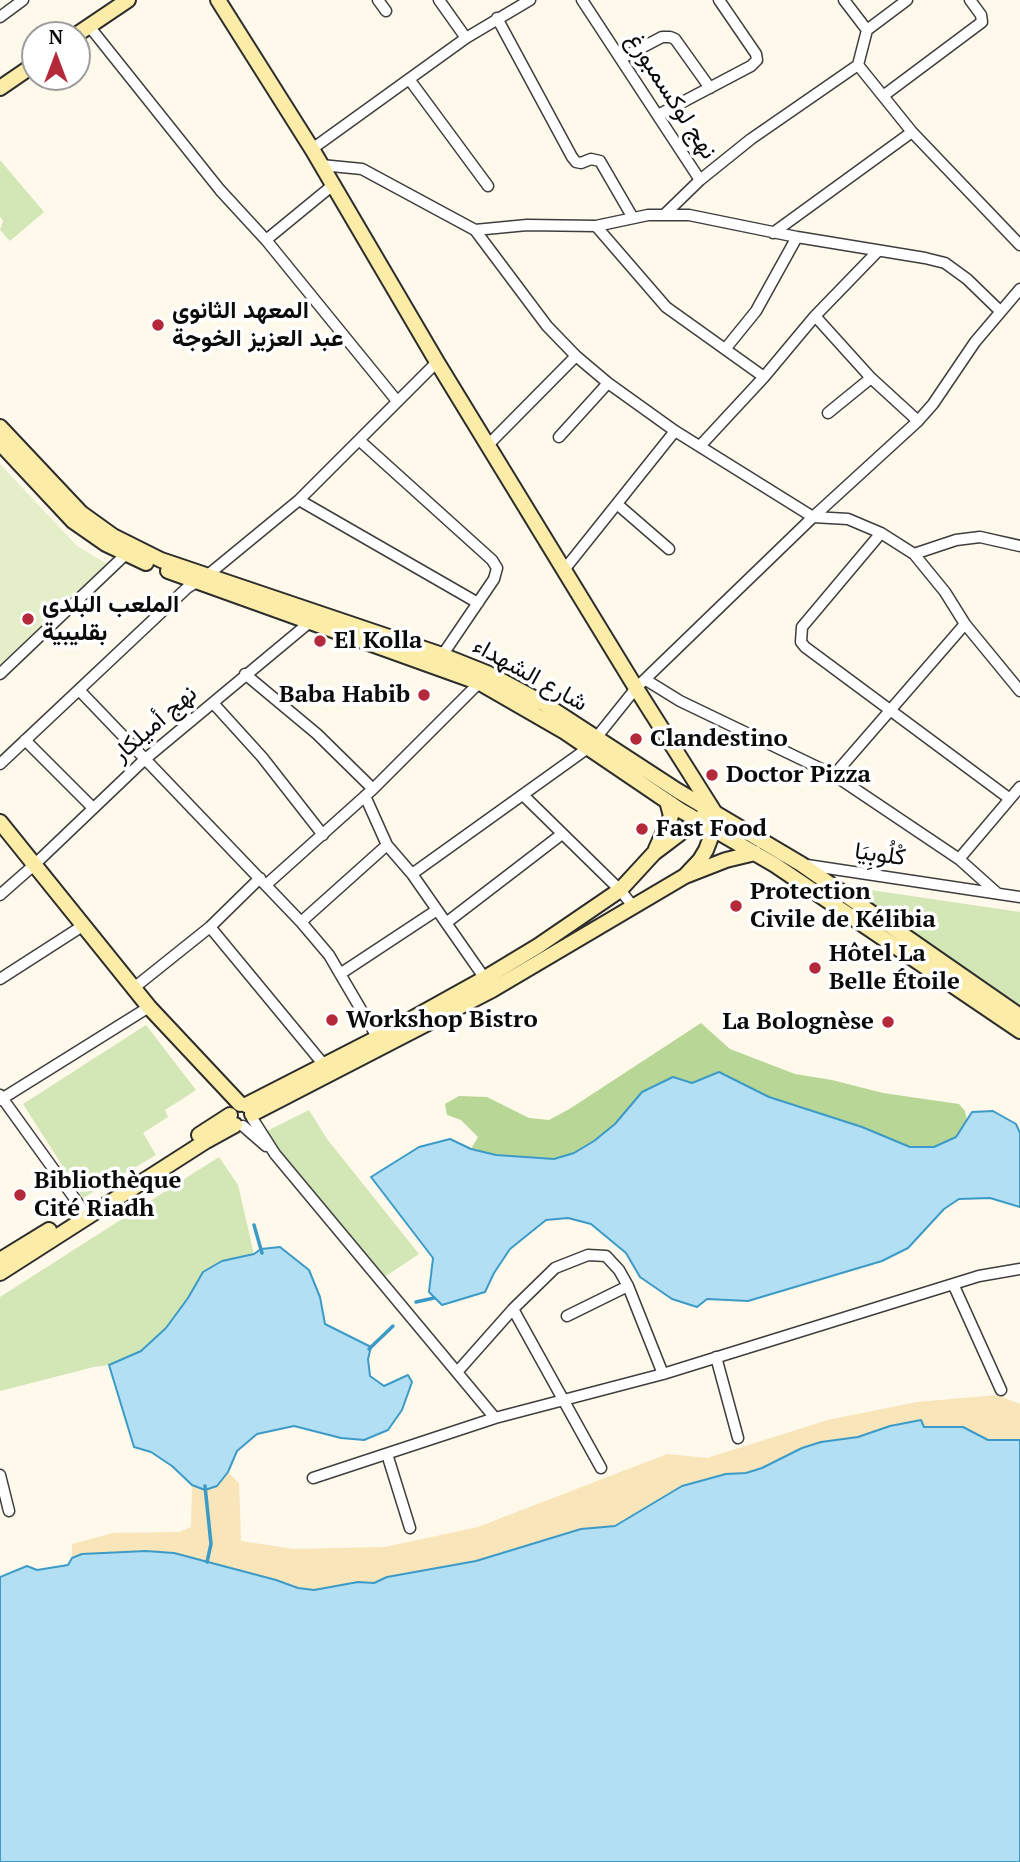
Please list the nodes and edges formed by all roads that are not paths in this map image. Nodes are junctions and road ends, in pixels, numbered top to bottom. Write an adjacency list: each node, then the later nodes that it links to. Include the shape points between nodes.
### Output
1 (23, 0): 13 (street)
2 (218, 0): 28 (street)
3 (378, 0): 12 (street)
4 (439, 0): 18 (street)
5 (530, 0): 14 (street)
6 (582, 0): 19 (street, نهج لوكسمبورغ)
7 (719, 0): 24 (street, via 757,60)
8 (844, 0): 17 (street)
9 (907, 0): 17 (street)
10 (970, 0): 25 (street, via 982,22)
11 (124, 1): 15 (street)
12 (386, 11)
13 (0, 17)
14 (498, 19): 18 (street); 34 (street, via 572,157 581,163 600,161)
15 (91, 25)
16 (91, 29): 39 (street)
17 (867, 30): 20 (street)
18 (466, 38): 22 (street)
19 (621, 58): 24 (street, via 670,37); 26 (street, نهج لوكسمبورغ)
20 (858, 65): 25 (street); 30 (street)
21 (21, 73): 23 (street)
22 (410, 79): 28 (street); 32 (street)
23 (1, 85)
24 (710, 88): 26 (street)
25 (883, 96): 27 (street)
26 (658, 115): 30 (street, نهج لوكسمبورغ)
27 (912, 132): 37 (street); 40 (street)
28 (312, 149): 29 (street)
29 (321, 165): 31 (street); 36 (street, via 362,169)
30 (700, 180): 33 (street)
31 (333, 185): 39 (street); 48 (street)
32 (488, 186)
33 (665, 214): 34 (street); 37 (street)
34 (633, 218): 35 (street)
35 (596, 226): 36 (street); 46 (street, via 666,307)
36 (475, 230): 47 (street)
37 (773, 233): 38 (street)
38 (797, 237): 41 (street); 46 (street, via 756,311)
39 (266, 240): 52 (street)
40 (1020, 245)
41 (878, 251): 43 (street, via 945,263); 45 (street)
42 (1020, 289): 43 (street)
43 (1003, 306): 44 (street); 54 (street)
44 (1020, 308)
45 (815, 316): 49 (street); 50 (street)
46 (726, 348): 49 (street)
47 (576, 356): 51 (street); 60 (street)
48 (437, 362): 52 (street); 60 (street)
49 (764, 377): 61 (street)
50 (870, 378): 53 (street); 54 (street)
51 (608, 383): 56 (street); 57 (street)
52 (397, 401): 58 (street)
53 (828, 413)
54 (918, 421): 64 (street)
55 (0, 427): 65 (street, شارع الشهداء)
56 (675, 431): 61 (street); 63 (street)
57 (559, 437)
58 (359, 440): 62 (street); 73 (street, via 492,560 496,573)
59 (0, 443): 65 (street, شارع الشهداء, via 49,497)
60 (488, 445): 71 (street)
61 (700, 446): 64 (street)
62 (299, 500): 72 (street); 73 (street)
63 (617, 504): 68 (street); 71 (street)
64 (813, 517): 66 (street, via 848,519); 80 (street)
65 (89, 526): 70 (street, شارع الشهداء); 72 (street, شارع الشهداء)
66 (881, 533): 69 (street); 84 (street, via 802,627 800,636 805,647)
67 (1020, 546): 69 (street, via 980,537)
68 (669, 549)
69 (914, 554): 75 (street)
70 (125, 555): 72 (street, شارع الشهداء); 77 (street)
71 (564, 570): 80 (street)
72 (202, 578): 74 (street, شارع الشهداء); 76 (street, شارع الشهداء); 81 (street)
73 (478, 603): 76 (street)
74 (310, 622): 76 (street, شارع الشهداء); 78 (street, نهج أميلكار)
75 (965, 624): 82 (street); 84 (street)
76 (439, 660): 79 (street, شارع الشهداء)
77 (0, 674)
78 (245, 674): 83 (street, نهج أميلكار); 91 (street)
79 (484, 678): 86 (street, شارع الشهداء, via 543,703 568,728); 91 (street)
80 (641, 684): 86 (street); 89 (street); 97 (street)
81 (79, 690): 85 (street); 87 (street)
82 (1020, 691)
83 (213, 703): 87 (street, نهج أميلكار); 101 (street)
84 (891, 710): 89 (street); 94 (street)
85 (25, 740): 88 (street); 96 (street)
86 (593, 743): 92 (street); 95 (street, شارع الشهداء); 97 (street, شارع الشهداء)
87 (144, 760): 96 (street, نهج أميلكار); 111 (street)
88 (0, 764)
89 (834, 775): 105 (street)
90 (1020, 788): 94 (street)
91 (373, 789): 93 (street)
92 (523, 795): 100 (street); 109 (street)
93 (365, 796): 101 (street); 102 (street)
94 (1010, 799): 105 (street)
95 (667, 801): 97 (street, شارع الشهداء); 103 (street, via 671,816)
96 (93, 808): 107 (street, نهج أميلكار)
97 (707, 814): 99 (street); 103 (street); 106 (street, شارع الشهداء)
98 (0, 822): 107 (street)
99 (714, 829): 104 (street); 110 (street, via 700,860)
100 (562, 834): 112 (street); 119 (street)
101 (323, 835): 111 (street)
102 (387, 845): 109 (street); 118 (street)
103 (654, 853): 112 (street)
104 (755, 853): 108 (street); 110 (street)
105 (959, 859): 113 (street)
106 (801, 864): 108 (street, كْلُوبِيَا); 113 (street, كْلُوبِيَا); 127 (street, شارع الشهداء)
107 (34, 865): 114 (street, نهج أميلكار); 120 (street)
108 (775, 865): 128 (street)
109 (412, 874): 117 (street)
110 (685, 876): 116 (street)
111 (264, 881): 118 (street); 121 (street)
112 (620, 890): 116 (street); 124 (street)
113 (997, 894): 115 (street, كْلُوبِيَا)
114 (0, 895)
115 (1020, 897)
116 (632, 905): 124 (street)
117 (438, 911): 119 (street); 122 (street)
118 (302, 922): 122 (street)
119 (446, 923): 124 (street)
120 (85, 925): 123 (street); 125 (street)
121 (210, 927): 125 (street); 130 (street)
122 (340, 974): 129 (street)
123 (0, 979)
124 (489, 984): 129 (street)
125 (135, 987): 126 (street)
126 (149, 1007): 131 (street); 132 (street)
127 (1020, 1016)
128 (1020, 1031)
129 (380, 1042): 130 (street); 132 (street)
130 (324, 1065): 132 (street)
131 (1, 1098): 133 (street)
132 (241, 1115): 133 (street); 142 (street)
133 (86, 1213): 134 (street); 136 (street)
134 (0, 1260)
135 (1020, 1269): 138 (street)
136 (0, 1273)
137 (628, 1286): 139 (street, via 606,1256 588,1255 555,1269); 140 (street); 143 (street)
138 (954, 1286): 141 (street); 144 (street)
139 (513, 1309): 142 (street); 145 (street)
140 (567, 1316)
141 (716, 1357): 143 (street); 147 (street)
142 (458, 1371): 146 (street)
143 (663, 1374): 145 (street)
144 (1001, 1390)
145 (564, 1400): 146 (street); 149 (street)
146 (495, 1418): 148 (street)
147 (737, 1438)
148 (387, 1454): 151 (street); 153 (street)
149 (601, 1468)
150 (0, 1475): 152 (street)
151 (313, 1478)
152 (9, 1511)
153 (410, 1528)

